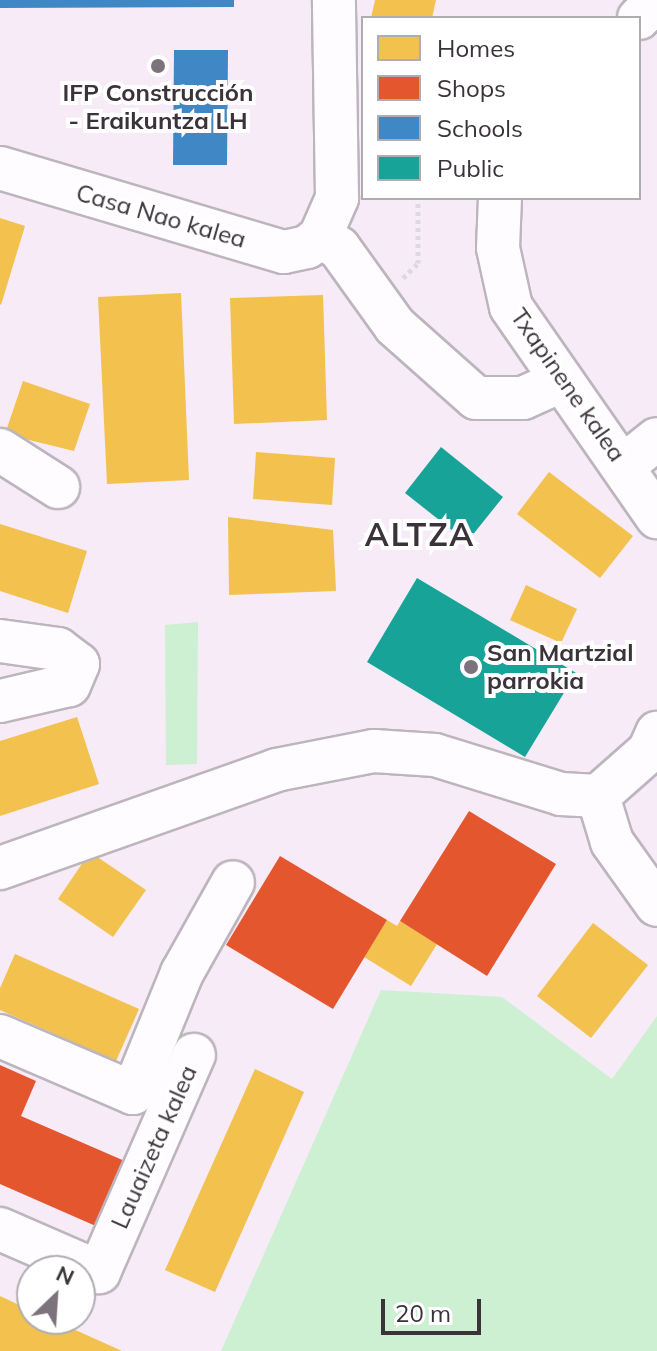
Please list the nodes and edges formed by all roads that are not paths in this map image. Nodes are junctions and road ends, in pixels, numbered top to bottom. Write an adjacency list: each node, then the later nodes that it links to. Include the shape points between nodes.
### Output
1 (334, 0): 6 (street, via 337,198)
2 (657, 1): 3 (street)
3 (641, 16)
4 (0, 168): 6 (street, Casa Nao kalea, via 284,252)
5 (500, 200): 7 (street, Txapinene kalea, via 498,248 511,307)
6 (320, 237): 7 (street, via 339,248 395,326 476,398 523,398)
7 (559, 382): 10 (street, Txapinene kalea)
8 (657, 439): 10 (street)
9 (0, 450): 11 (street)
10 (623, 466): 12 (street, Txapinene kalea)
11 (58, 487)
12 (657, 517)
13 (0, 641): 14 (street, via 58,649 78,664 69,685)
14 (0, 701)
15 (657, 733): 16 (street, via 649,751)
16 (598, 796): 17 (street, via 561,794 435,755 374,751 312,761 211,791); 19 (street, via 612,842)
17 (0, 868)
18 (233, 882): 20 (street, via 182,973 133,1093)
19 (657, 905)
20 (0, 1036)
21 (194, 1055): 22 (street, Lauaizeta kalea, via 99,1272)
22 (0, 1229)

